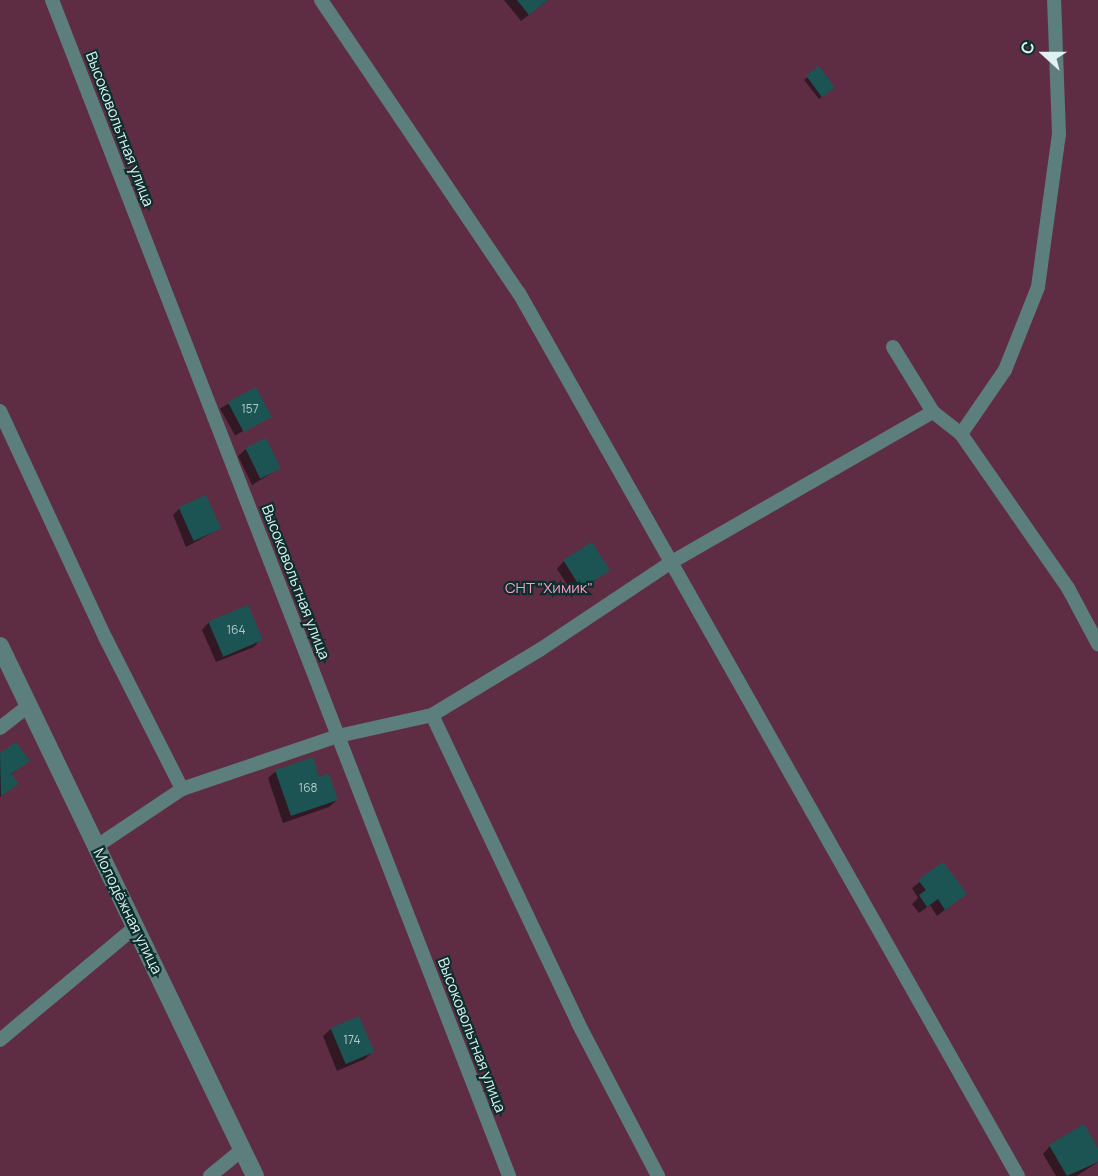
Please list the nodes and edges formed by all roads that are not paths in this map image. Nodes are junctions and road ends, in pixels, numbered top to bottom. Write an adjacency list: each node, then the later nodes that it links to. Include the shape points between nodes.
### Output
1 (52, 0): 14 (lane, Высоковольтная улица)
2 (321, 0): 8 (lane, via 519,292)
3 (1054, 0): 7 (lane, via 1059,134 1038,287 1005,370)
4 (892, 347): 6 (lane)
5 (0, 411): 15 (lane, via 106,639)
6 (933, 412): 7 (lane); 8 (lane)
7 (961, 434): 9 (lane, via 1068,588)
8 (670, 563): 12 (lane, via 541,649); 24 (lane)
9 (1098, 644)
10 (0, 646): 11 (street, Молодёжная улица)
11 (29, 705): 13 (lane); 16 (street, Молодёжная улица)
12 (432, 715): 14 (lane); 23 (lane, via 557,981)
13 (0, 728)
14 (338, 736): 15 (lane); 22 (lane, Высоковольтная улица)
15 (182, 789): 16 (lane)
16 (97, 846): 17 (street, Молодёжная улица)
17 (135, 927): 18 (lane); 19 (street, Молодёжная улица)
18 (0, 1040)
19 (243, 1149): 20 (lane); 21 (street, Молодёжная улица)
20 (210, 1176)
21 (255, 1176)
22 (509, 1176)
23 (658, 1176)
24 (1018, 1176)

